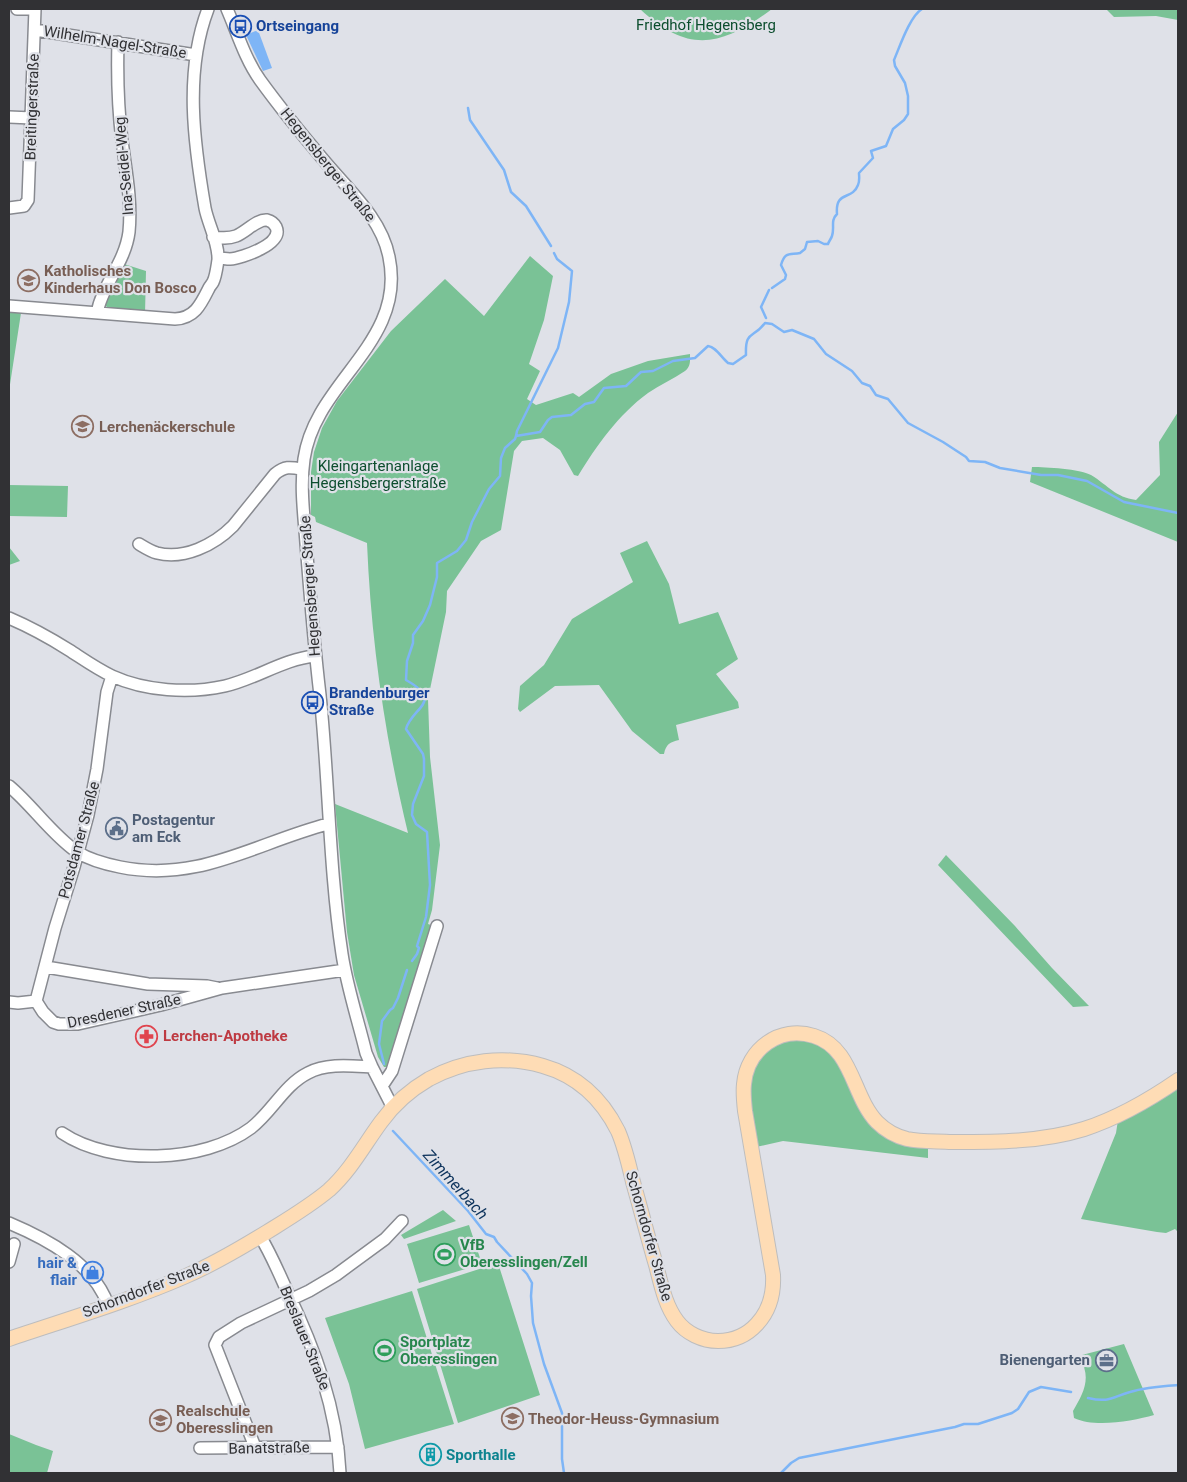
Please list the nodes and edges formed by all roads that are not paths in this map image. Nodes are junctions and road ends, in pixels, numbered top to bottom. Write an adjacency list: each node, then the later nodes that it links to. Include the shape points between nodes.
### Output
1 (18, 9): 2 (street, Wilhelm-Nagel-Straße)
2 (35, 9): 5 (street, Breitingerstraße)
3 (208, 9): 7 (street)
4 (227, 9): 15 (street, Hegensberger Straße, via 256,75 373,219 383,236 390,259 391,294 381,324 365,352 321,411 307,443)
5 (35, 30): 6 (street, Wilhelm-Nagel-Straße); 9 (street, Breitingerstraße)
6 (118, 42): 7 (street, Wilhelm-Nagel-Straße); 14 (street, Ina-Seidel-Weg, via 118,105 129,224 124,253 100,300)
7 (196, 55): 11 (street, via 196,150)
8 (9, 117): 9 (street)
9 (32, 118): 10 (street, Breitingerstraße, via 28,200 26,205)
10 (9, 208)
11 (213, 237): 12 (street); 12 (street, via 236,236 266,220 276,229 274,240 258,250 232,258)
12 (218, 258): 14 (street, via 213,282 198,309 190,315 182,318)
13 (9, 306): 14 (street)
14 (97, 313)
15 (302, 469): 16 (street, via 282,468 226,534 205,546 181,554 164,554); 18 (street, Hegensberger Straße)
16 (139, 544)
17 (9, 618): 19 (street, via 40,632)
18 (315, 656): 19 (street, via 295,659 241,682 203,689 154,687); 21 (street, Hegensberger Straße)
19 (112, 676): 22 (street, Potsdamer Straße, via 93,793)
20 (9, 786): 22 (street)
21 (328, 824): 22 (street, via 227,859 167,871 131,870 91,860); 25 (street, Hegensberger Straße)
22 (78, 852): 24 (street, Potsdamer Straße)
23 (437, 926): 33 (street, via 392,1071)
24 (46, 967): 26 (street, Dresdener Straße); 29 (street, Potsdamer Straße)
25 (345, 970): 27 (street, Dresdener Straße); 31 (street, Hegensberger Straße)
26 (148, 984): 27 (street, Dresdener Straße); 28 (street, Dresdener Straße)
27 (222, 988): 28 (street, Dresdener Straße)
28 (191, 997): 29 (street, Dresdener Straße, via 68,1025 48,1018)
29 (36, 1001): 30 (street)
30 (9, 1002)
31 (372, 1067): 33 (street, Hegensberger Straße); 35 (street, via 330,1066 309,1072 290,1085 269,1112 250,1129 200,1151 173,1155 122,1153 86,1146)
32 (1178, 1080): 34 (main road, Schorndorfer Straße, via 1122,1113 1065,1134 1018,1141 920,1141 896,1135 878,1123 843,1059 828,1043 801,1033 774,1038 752,1058 743,1090 773,1275 772,1298 754,1328 736,1338 719,1341 688,1332 672,1314 622,1141 599,1101 577,1081 554,1069 531,1063 482,1061 463,1064 430,1079)
33 (382, 1086): 34 (street, Hegensberger Straße)
34 (393, 1108): 38 (main road, Schorndorfer Straße, via 343,1176 312,1203)
35 (62, 1133)
36 (402, 1221): 41 (street, via 385,1239 336,1275)
37 (9, 1223): 42 (street, via 54,1246 73,1260 102,1289)
38 (260, 1236): 41 (street, Breslauer Straße); 42 (main road, Schorndorfer Straße, via 188,1276)
39 (14, 1244): 40 (street)
40 (9, 1262)
41 (291, 1299): 44 (street, via 241,1323 219,1337 215,1345); 45 (street, Breslauer Straße, via 321,1373)
42 (108, 1305): 43 (main road, Schorndorfer Straße)
43 (9, 1339)
44 (255, 1447): 45 (street, Banatstraße); 46 (street, Banatstraße)
45 (338, 1447): 47 (street, Breslauer Straße)
46 (200, 1448)
47 (340, 1473)

